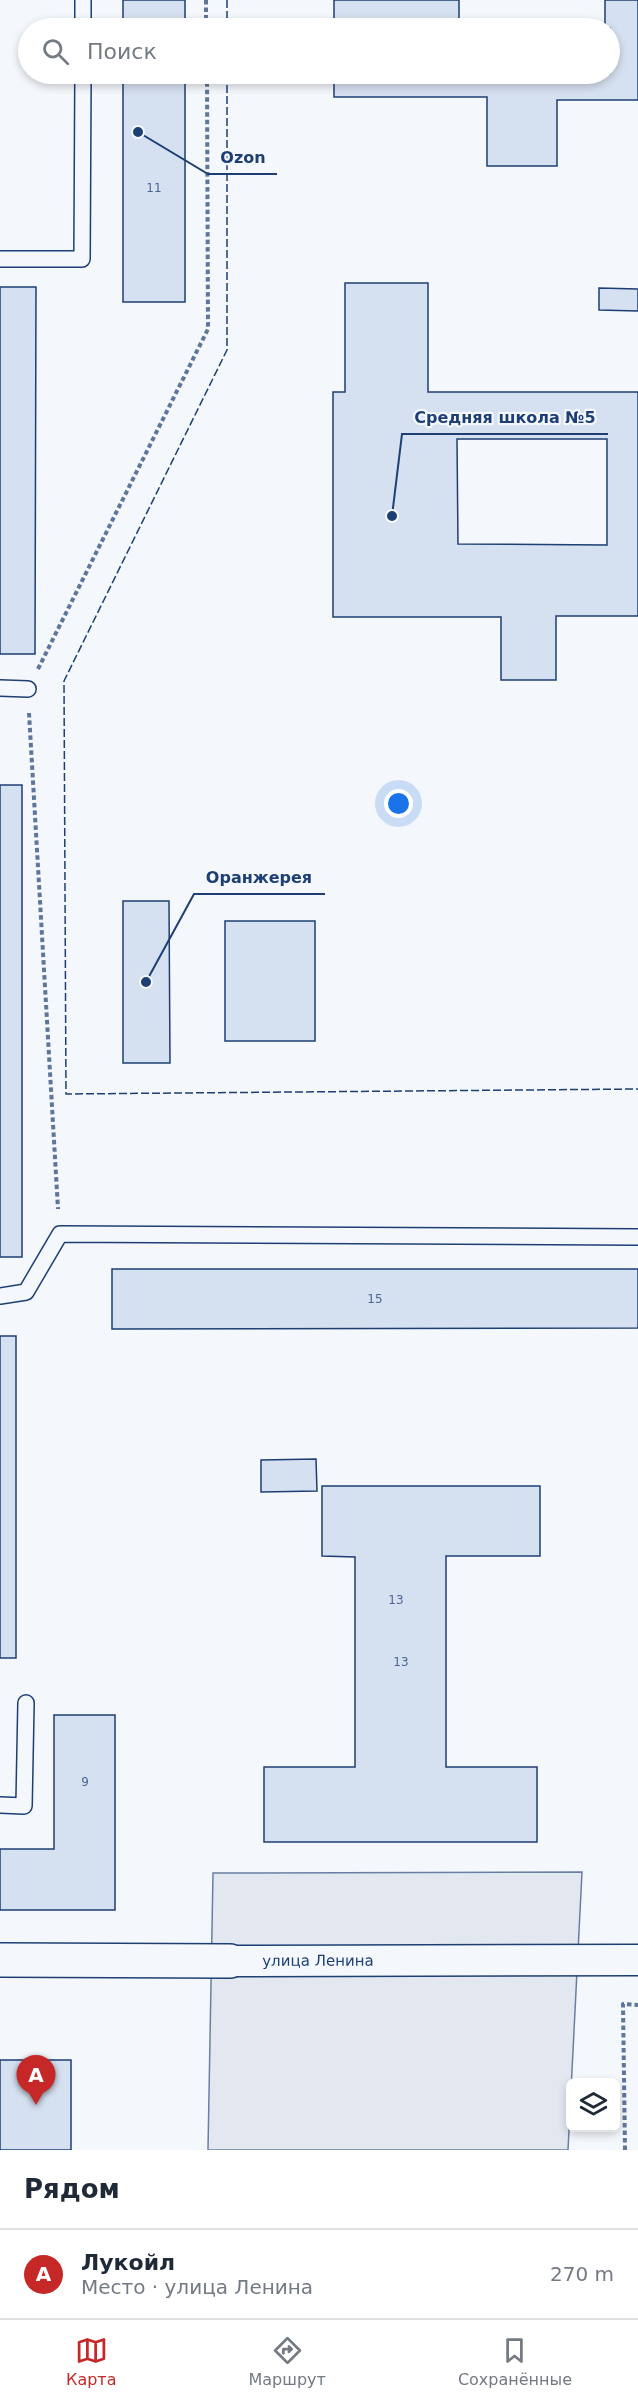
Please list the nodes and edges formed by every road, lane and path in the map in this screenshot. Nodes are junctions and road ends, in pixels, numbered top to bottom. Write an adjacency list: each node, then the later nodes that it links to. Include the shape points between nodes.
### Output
1 (83, 0): 3 (lane)
2 (206, 0): 4 (path)
3 (83, 18)
4 (206, 18)
5 (83, 84): 7 (lane, via 82,259)
6 (207, 84): 9 (path, via 208,329)
7 (0, 259)
8 (0, 688): 9 (lane)
9 (28, 689): 10 (path)
10 (60, 1234): 11 (lane); 12 (lane, via 26,1292)
11 (638, 1237)
12 (0, 1296)
13 (26, 1703): 14 (lane, via 24,1806)
14 (0, 1806)
15 (0, 1960): 17 (street, улица Ленина)
16 (638, 1960): 17 (street, улица Ленина)
17 (230, 1961)
18 (638, 2005): 19 (path, via 623,2004)
19 (624, 2150)

